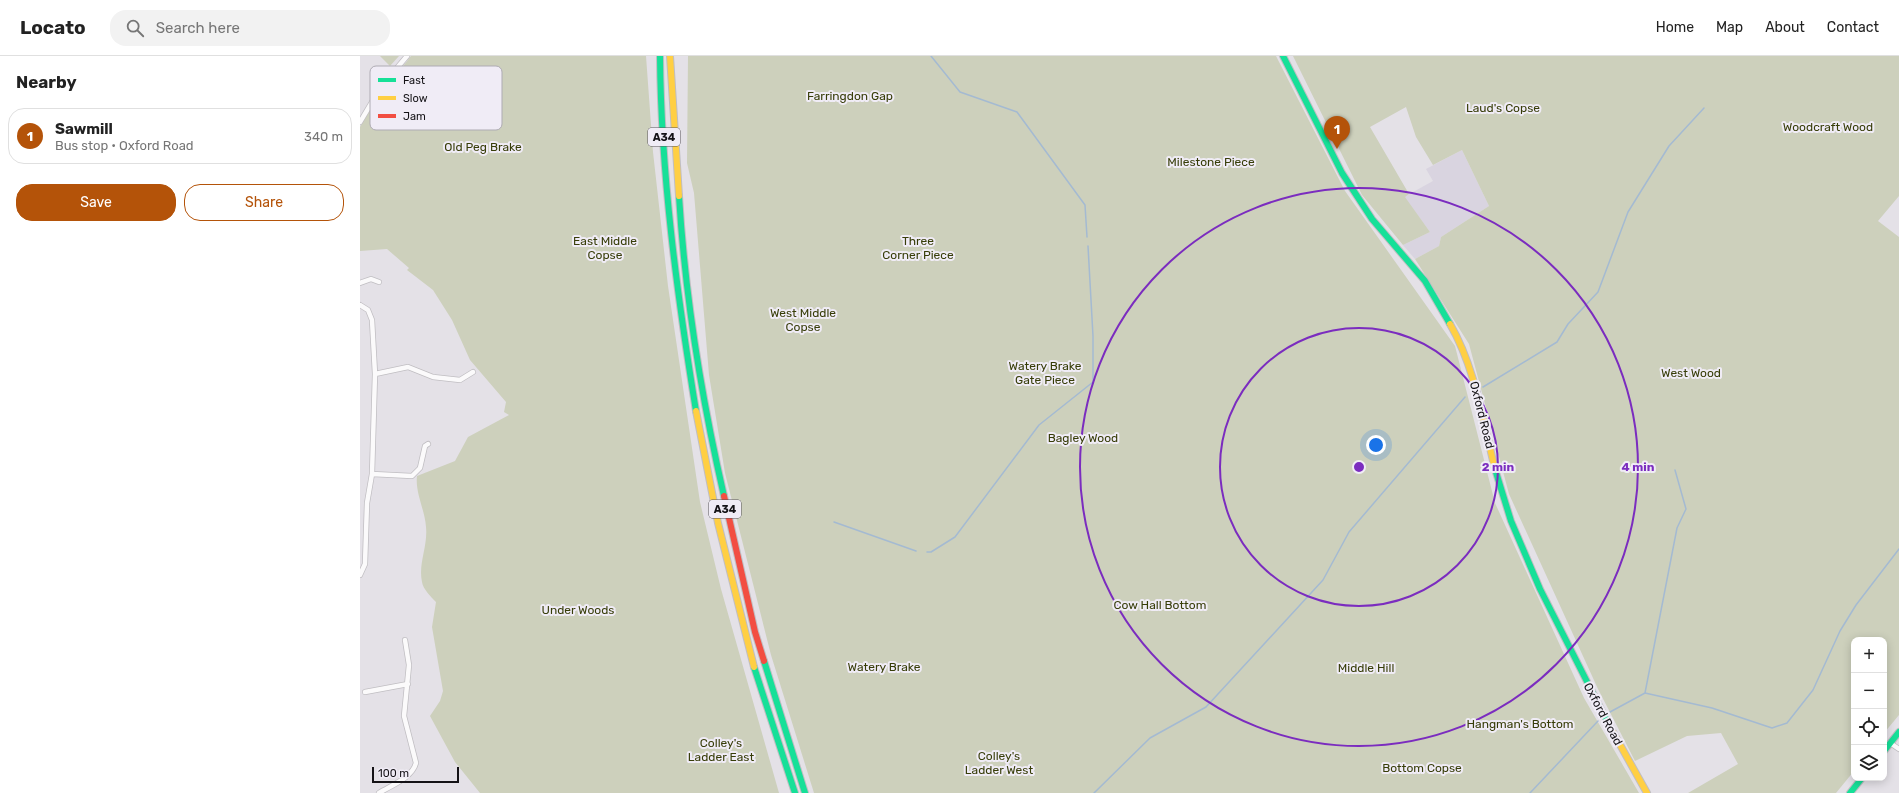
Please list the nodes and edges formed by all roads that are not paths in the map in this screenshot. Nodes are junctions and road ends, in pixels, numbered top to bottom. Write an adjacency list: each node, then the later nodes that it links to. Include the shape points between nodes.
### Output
1 (407, 56): 5 (street)
2 (660, 56): 25 (main road, A34, via 670,218 680,310 696,409 717,519 745,635)
3 (670, 56): 26 (main road, A34, via 680,218 690,309 715,458 755,632)
4 (1283, 56): 27 (main road, Oxford Road, via 1342,173 1372,219 1425,281 1461,344 1511,520 1540,589 1589,688)
5 (399, 66)
6 (370, 105): 7 (street)
7 (360, 122)
8 (378, 280): 9 (street, via 371,279)
9 (360, 283)
10 (360, 305): 12 (street, via 368,310 372,320)
11 (473, 372): 12 (street, via 460,380 433,377 408,367)
12 (376, 374): 14 (street)
13 (428, 444): 14 (street, via 425,446 420,468 412,476)
14 (372, 474): 15 (street, via 367,503 365,564)
15 (360, 575)
16 (405, 640): 17 (street, via 409,666)
17 (408, 684): 18 (street); 24 (street, via 404,716 415,755 414,770)
18 (366, 692)
19 (1899, 732): 20 (main road)
20 (1890, 743): 21 (main road); 22 (street)
21 (1887, 747)
22 (1899, 749)
23 (1860, 781): 28 (main road)
24 (379, 793)
25 (795, 793)
26 (805, 793)
27 (1646, 793)
28 (1850, 793)

